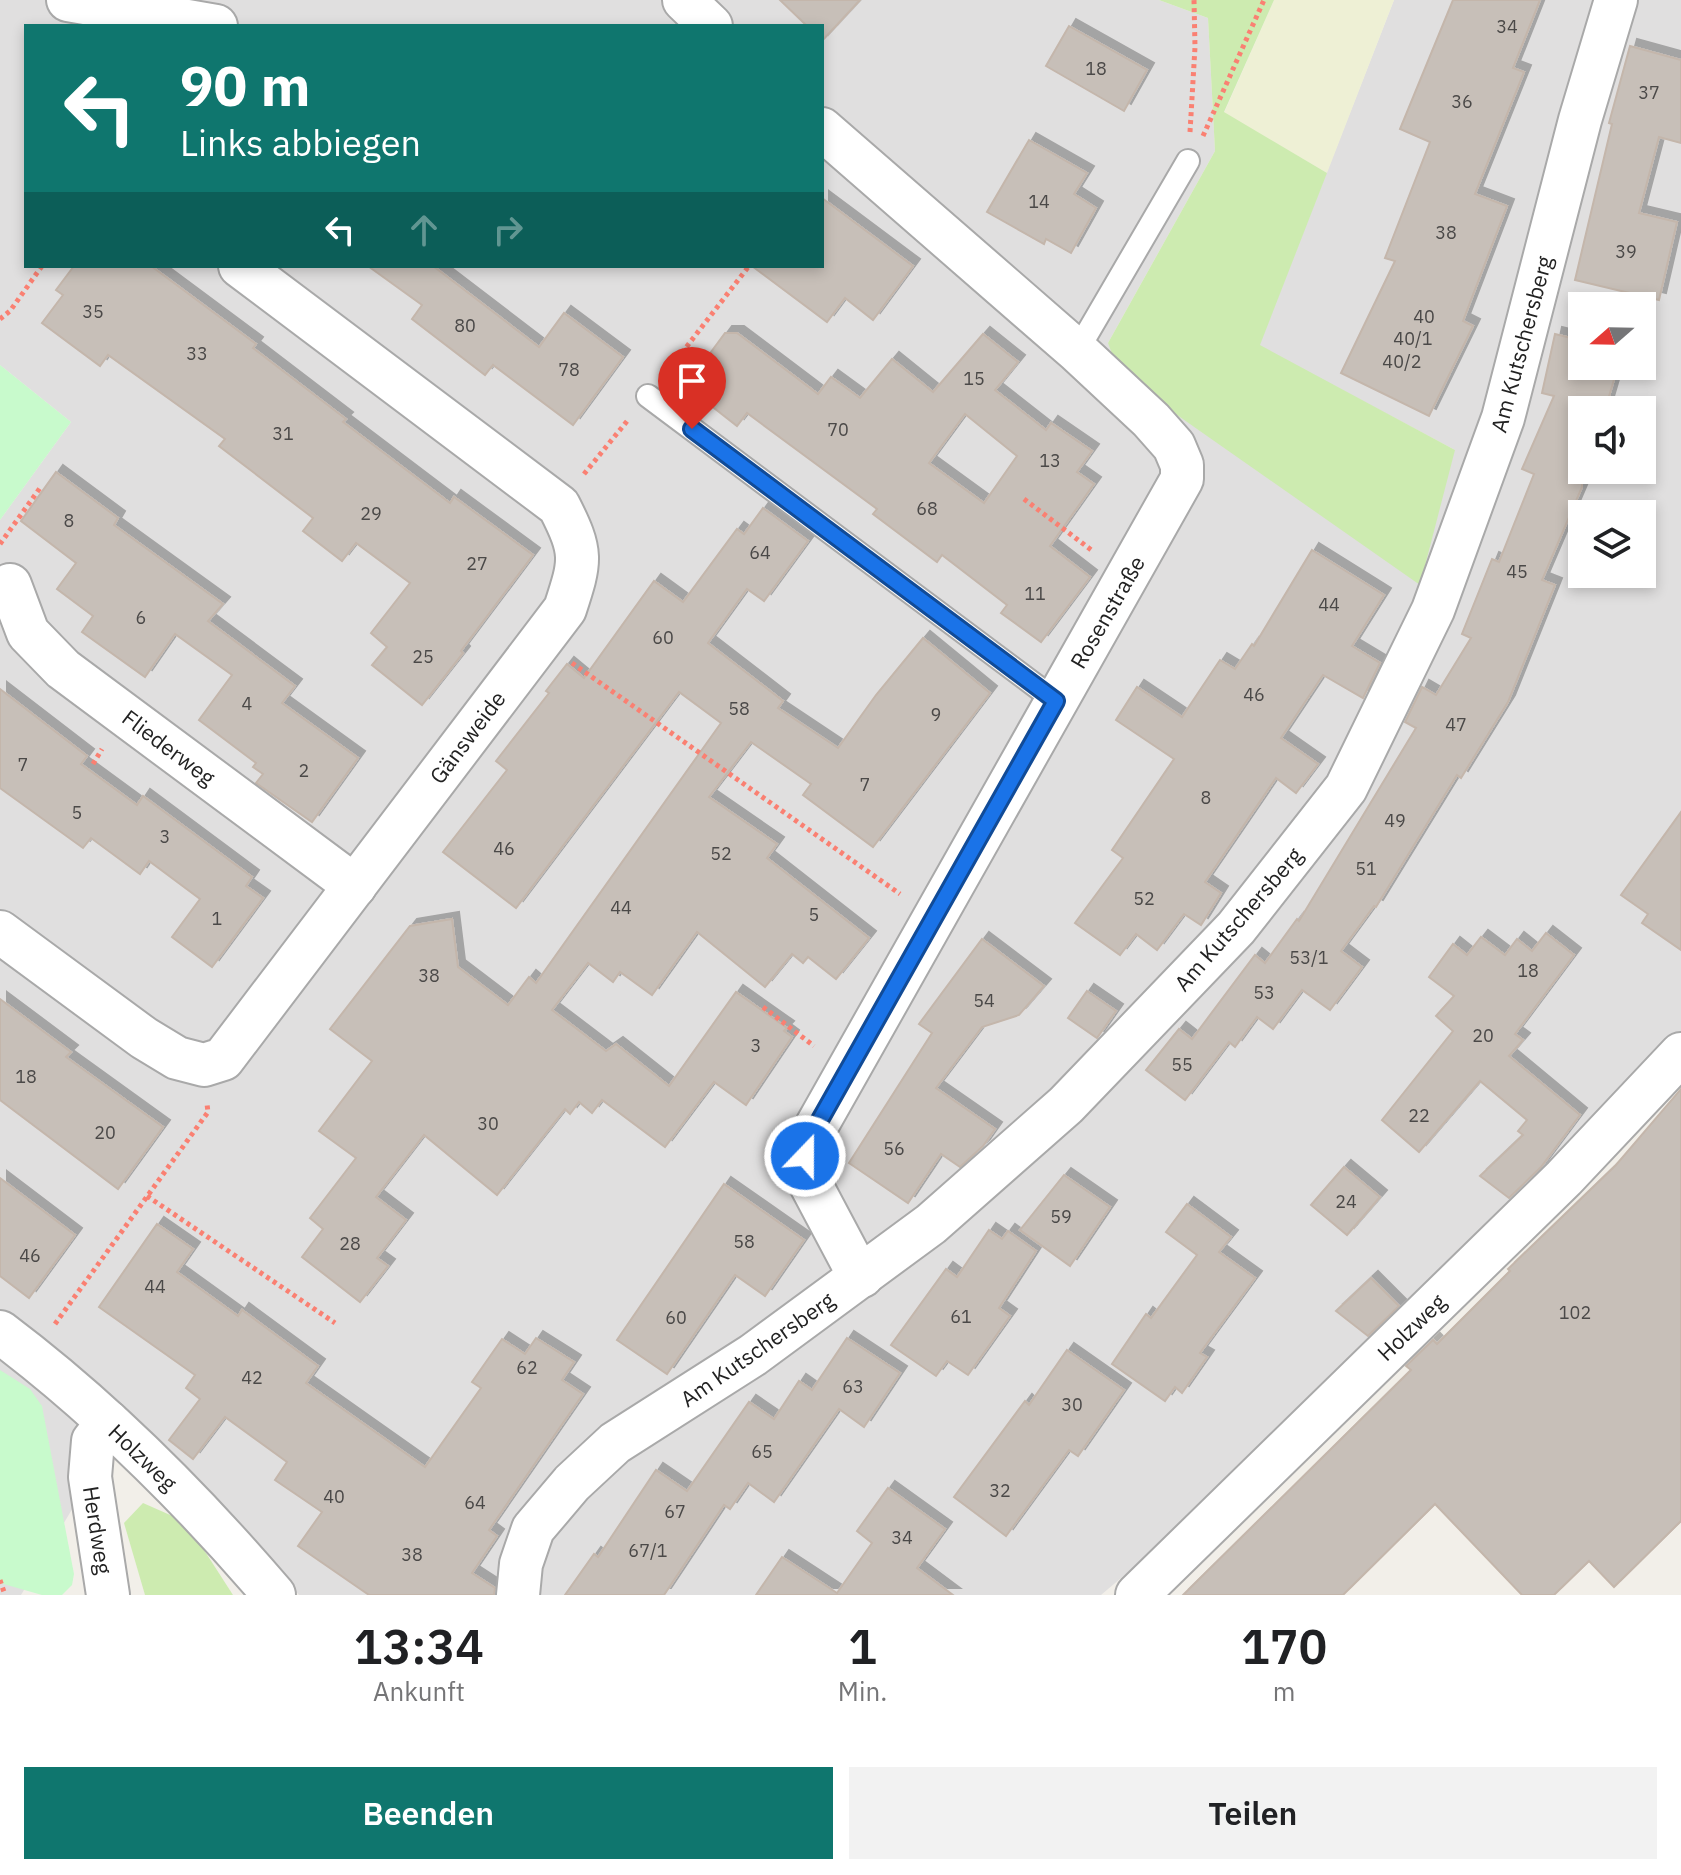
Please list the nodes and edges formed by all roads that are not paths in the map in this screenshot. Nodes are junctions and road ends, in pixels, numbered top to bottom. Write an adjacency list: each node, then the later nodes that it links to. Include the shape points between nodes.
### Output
1 (59, 0): 5 (street)
2 (68, 0): 6 (street)
3 (684, 0): 7 (street)
4 (1616, 0): 18 (street, Am Kutschersberg, via 1503,418 1433,610 1346,788 1236,928 1066,1105 931,1224)
5 (59, 24)
6 (205, 24)
7 (709, 24)
8 (824, 131): 11 (street, Rosenstraße)
9 (1188, 161): 11 (lane)
10 (243, 268): 15 (street, Gänsweide, via 559,506 579,557 565,609)
11 (1077, 351): 14 (street, Rosenstraße, via 1174,446 1182,479)
12 (648, 396): 14 (lane)
13 (10, 585): 15 (street, Fliederweg, via 28,633 63,669)
14 (1056, 701): 18 (street, Rosenstraße, via 812,1134 805,1156 810,1183)
15 (355, 886): 16 (street, Gänsweide, via 223,1059 204,1065 177,1058 144,1038)
16 (0, 932)
17 (1681, 1054): 24 (street, Holzweg, via 1564,1178)
18 (862, 1276): 23 (street, Am Kutschersberg, via 753,1355 615,1443 533,1529)
19 (16, 1345): 20 (street, Holzweg)
20 (108, 1422): 21 (street, Herdweg, via 93,1441 90,1477); 22 (street, Holzweg, via 213,1524)
21 (108, 1595)
22 (274, 1595)
23 (518, 1595)
24 (1137, 1595)

